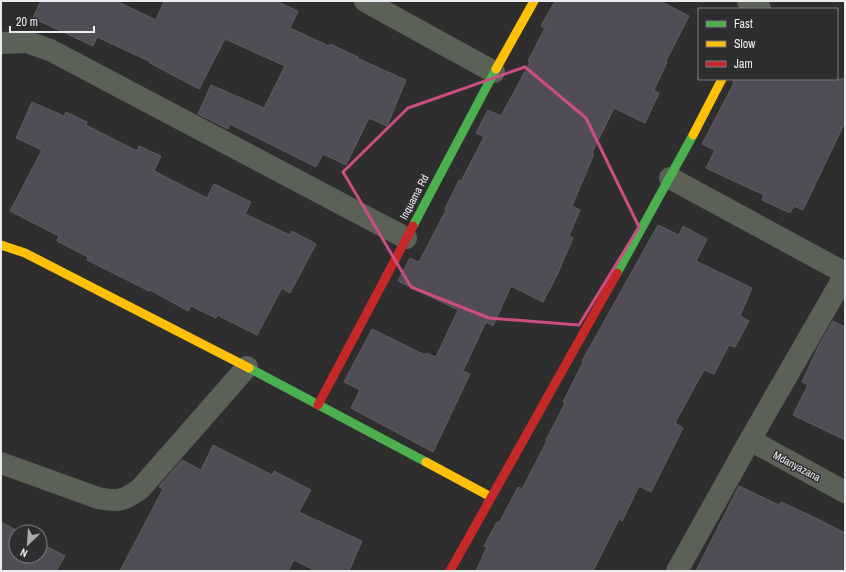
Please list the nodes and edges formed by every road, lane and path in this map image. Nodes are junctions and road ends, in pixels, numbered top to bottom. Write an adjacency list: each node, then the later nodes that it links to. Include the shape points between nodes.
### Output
1 (365, 1): 4 (street)
2 (534, 1): 4 (street, Inquama Rd)
3 (1, 43): 7 (street, via 27,42 50,50)
4 (494, 72): 7 (street, Inquama Rd)
5 (721, 80): 6 (street)
6 (670, 178): 9 (street); 15 (street)
7 (406, 238): 11 (street, Inquama Rd)
8 (1, 245): 10 (street, via 25,253)
9 (845, 274): 12 (street)
10 (247, 367): 11 (street); 13 (street, via 140,489 128,498 114,501 98,498)
11 (318, 405): 15 (street)
12 (750, 440): 14 (street, Mdanyazana); 17 (street)
13 (1, 463)
14 (845, 492)
15 (491, 497): 16 (street)
16 (450, 571)
17 (677, 571)

